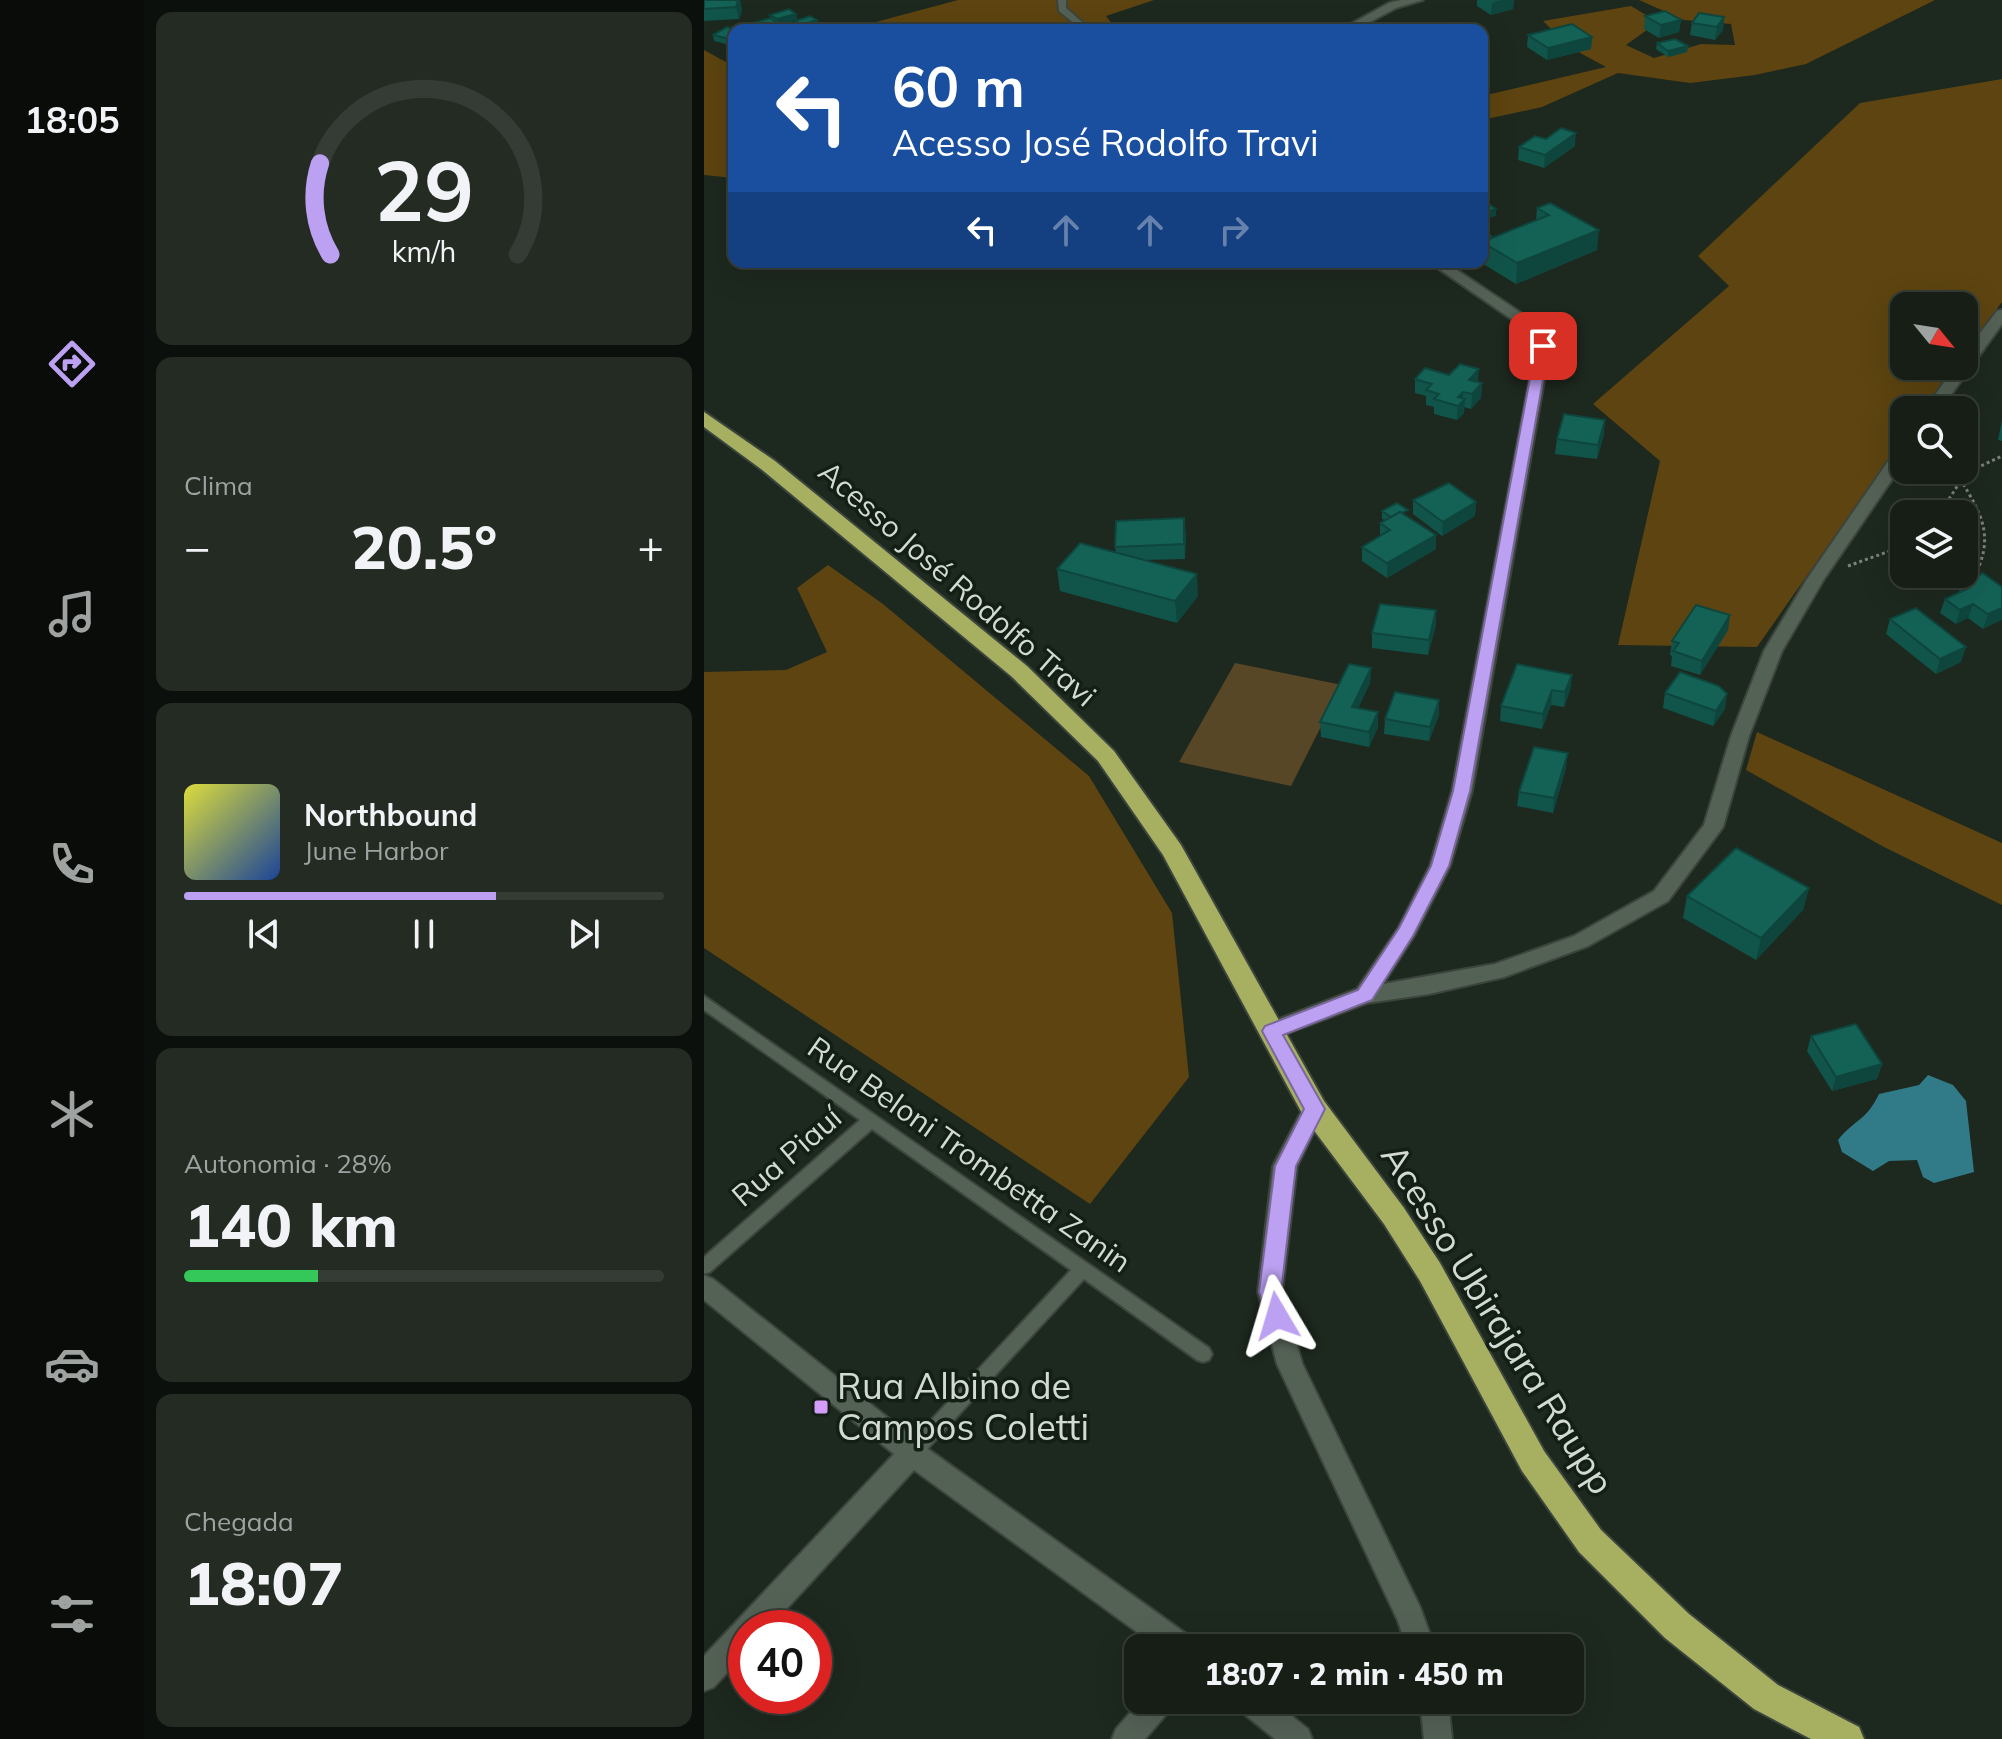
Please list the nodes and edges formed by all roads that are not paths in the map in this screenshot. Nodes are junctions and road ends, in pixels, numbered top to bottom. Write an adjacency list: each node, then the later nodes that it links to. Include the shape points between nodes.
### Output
1 (1062, 0): 3 (lane, via 1062,9)
2 (1417, 0): 4 (street, via 1393,5)
3 (1080, 24)
4 (1357, 24)
5 (1445, 268): 10 (street, via 1525,322 1543,346 1462,791 1440,866 1407,931)
6 (2002, 314): 7 (street)
7 (1978, 345)
8 (704, 418): 12 (highway, Acesso José Rodolfo Travi, via 1019,671 1106,756 1173,851)
9 (1890, 471): 10 (street, via 1773,651 1713,827 1661,896 1581,941 1497,971)
10 (1365, 995): 12 (street)
11 (704, 1002): 14 (lane, Rua Beloni Trombetta Zanin)
12 (1272, 1031): 13 (highway, Acesso José Rodolfo Travi)
13 (1314, 1109): 22 (street, via 1285,1166 1270,1292 1290,1364); 31 (highway, Acesso Ubirajara Raupp, via 1423,1260 1533,1461 1590,1541 1677,1626 1766,1697)
14 (871, 1120): 15 (lane, Rua Piauí); 16 (lane, Rua Beloni Trombetta Zanin)
15 (704, 1267)
16 (1082, 1270): 18 (lane, Rua Beloni Trombetta Zanin); 19 (lane)
17 (704, 1286): 19 (street)
18 (1203, 1354)
19 (912, 1453): 20 (street); 21 (street)
20 (767, 1610)
21 (1163, 1634)
22 (1416, 1634)
23 (728, 1651): 24 (street)
24 (704, 1677)
25 (1148, 1714): 28 (street)
26 (1267, 1714): 29 (street)
27 (1435, 1714): 30 (street)
28 (1126, 1739)
29 (1298, 1739)
30 (1438, 1739)
31 (1847, 1739)

